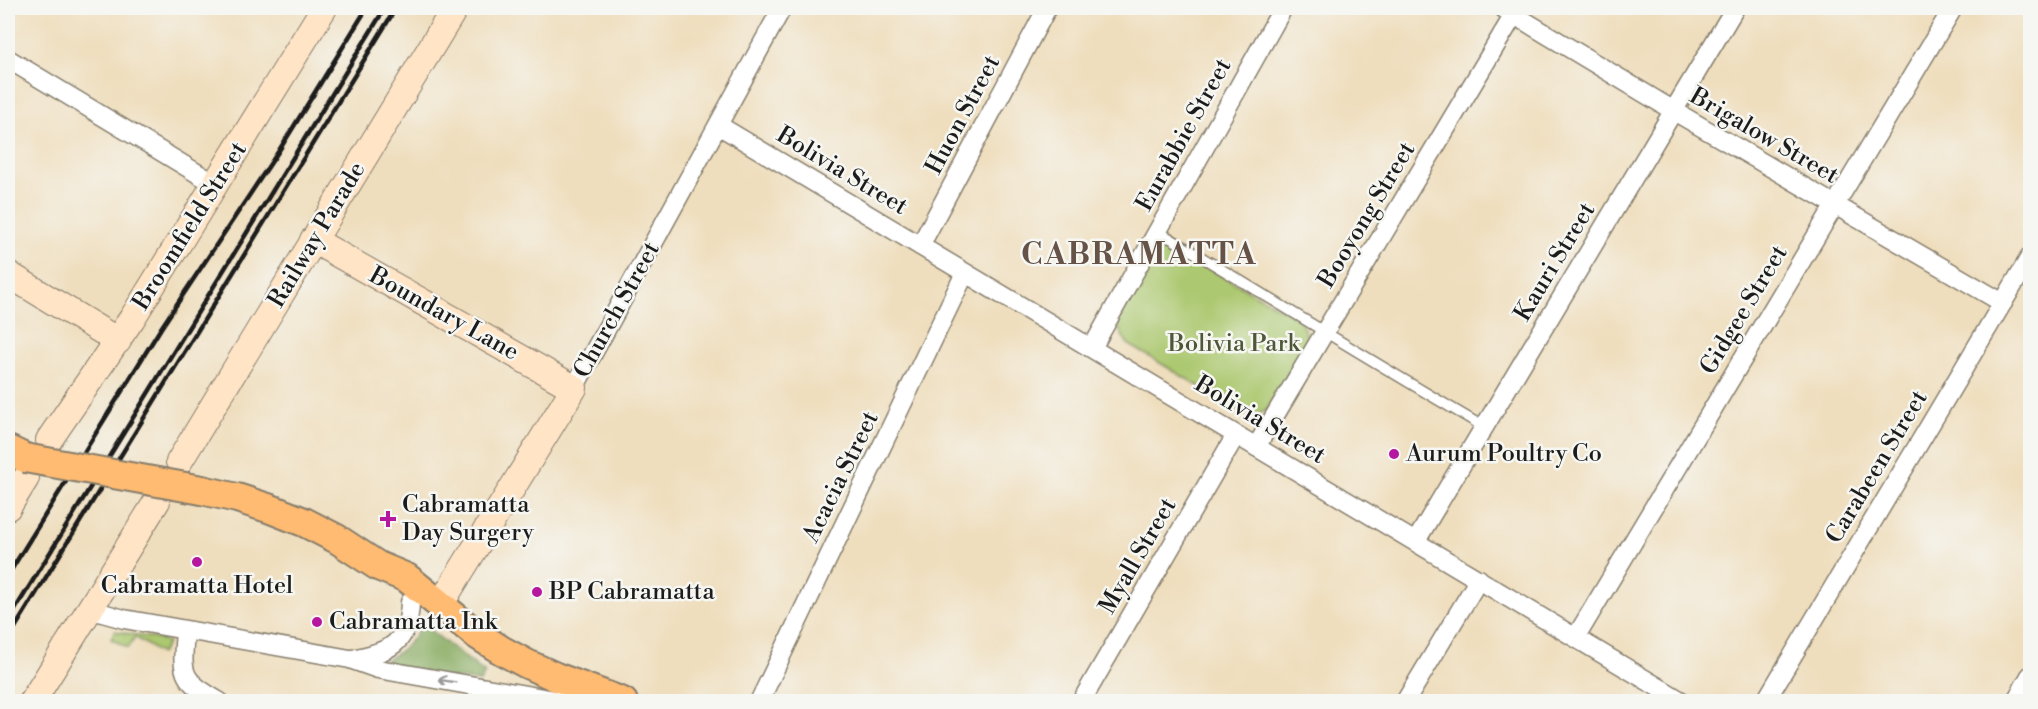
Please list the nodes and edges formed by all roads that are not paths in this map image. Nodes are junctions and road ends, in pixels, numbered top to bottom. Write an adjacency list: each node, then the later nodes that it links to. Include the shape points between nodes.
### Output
1 (324, 8): 12 (main road, Broomfield Street)
2 (455, 8): 15 (main road, Railway Parade)
3 (782, 8): 11 (street, Church Street)
4 (1047, 8): 16 (street, Huon Street)
5 (1283, 8): 14 (street, Eurabbie Street)
6 (1735, 8): 10 (street, Kauri Street)
7 (1953, 8): 13 (street, Gidgee Street)
8 (1512, 10): 10 (street, Brigalow Street); 21 (street, Booyong Street)
9 (8, 59): 12 (street)
10 (1674, 111): 13 (street, Brigalow Street); 25 (street, Kauri Street)
11 (718, 125): 16 (street, Bolivia Street); 24 (street, Church Street)
12 (215, 184): 22 (main road, Broomfield Street)
13 (1835, 205): 20 (street, Brigalow Street); 40 (street, Gidgee Street)
14 (1158, 231): 21 (lane); 23 (street, Eurabbie Street)
15 (314, 240): 24 (main road, Boundary Lane); 30 (main road, Railway Parade)
16 (920, 246): 18 (street, Bolivia Street)
17 (2031, 257): 20 (street, Carabeen Street)
18 (965, 273): 23 (street, Bolivia Street); 48 (street, Acacia Street)
19 (8, 274): 22 (main road)
20 (2003, 303): 52 (street, Carabeen Street)
21 (1324, 333): 25 (lane); 28 (street, Booyong Street)
22 (118, 341): 27 (main road, Broomfield Street)
23 (1092, 348): 26 (street, Bolivia Street)
24 (574, 388): 37 (main road, Church Street)
25 (1484, 427): 33 (street, Kauri Street)
26 (1236, 435): 28 (street, Bolivia Street); 49 (street, Myall Street)
27 (50, 440)
28 (1256, 447): 33 (street, Bolivia Street)
29 (17, 461): 32 (main road); 34 (main road, bridge, via 237,498 304,522)
30 (179, 462)
31 (157, 501): 38 (main road)
32 (8, 507)
33 (1416, 541): 35 (street, Bolivia Street)
34 (378, 566): 36 (main road); 37 (main road, via 407,578)
35 (1479, 579): 40 (street, Bolivia Street); 50 (street)
36 (410, 602): 41 (street, via 408,625 396,644 378,654); 46 (main road, via 472,651 508,673)
37 (440, 605): 47 (main road, via 476,634 527,664)
38 (88, 609): 39 (street); 43 (main road)
39 (185, 630): 41 (street); 44 (street, via 185,675)
40 (1576, 638): 51 (street, Bolivia Street)
41 (350, 659): 45 (street, one-way to 41, via 378,669)
42 (2031, 676): 53 (street)
43 (32, 702)
44 (220, 702)
45 (566, 702)
46 (577, 702)
47 (623, 702)
48 (759, 702)
49 (1081, 702)
50 (1405, 702)
51 (1683, 702)
52 (1765, 702)
53 (2015, 702)

